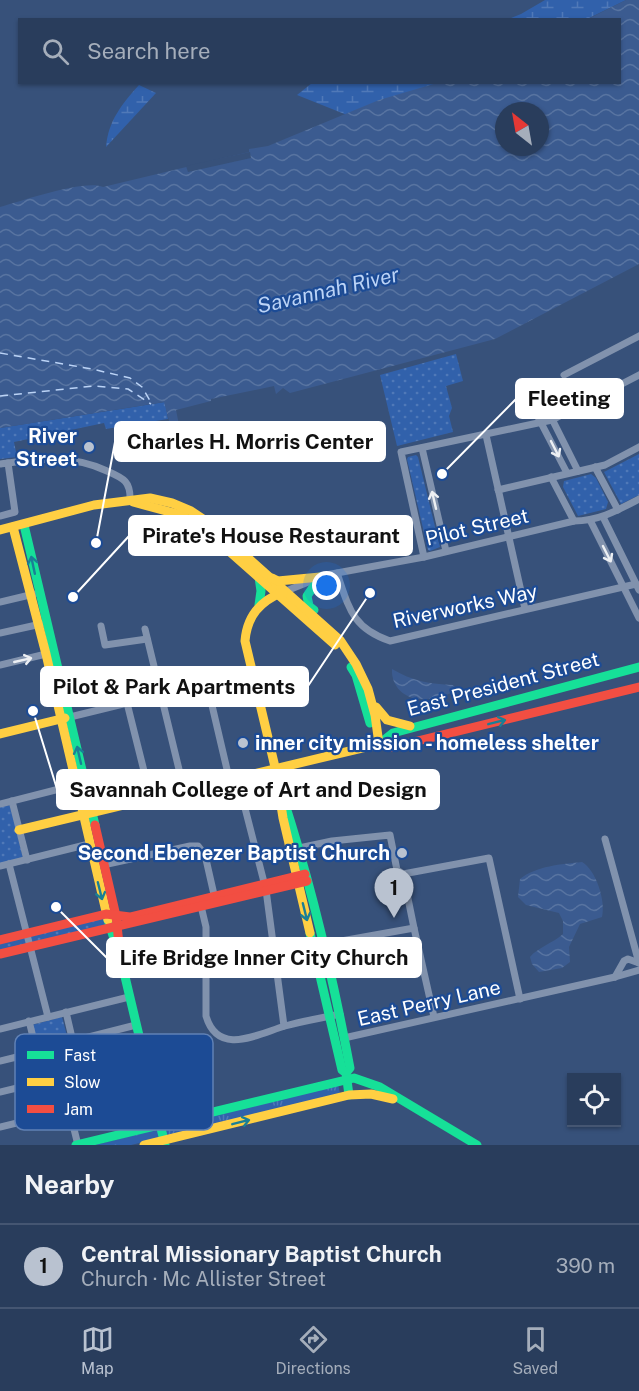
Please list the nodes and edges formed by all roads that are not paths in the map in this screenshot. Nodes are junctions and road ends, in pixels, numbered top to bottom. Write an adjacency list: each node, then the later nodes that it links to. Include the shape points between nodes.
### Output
1 (639, 336): 2 (street)
2 (564, 375)
3 (639, 375): 4 (street)
4 (552, 420): 5 (street); 5 (street, via 534,383 523,388); 11 (street)
5 (541, 422): 6 (street); 12 (street, one-way to 12)
6 (486, 435): 8 (street); 14 (street)
7 (639, 447): 10 (street)
8 (422, 448): 26 (street, one-way to 8); 27 (street, via 401,452)
9 (4, 464): 16 (street, via 53,458 89,464 127,483); 18 (street, via 15,512)
10 (595, 467): 11 (street); 17 (street)
11 (578, 471): 12 (street)
12 (567, 473): 13 (street)
13 (551, 477): 14 (street); 21 (street)
14 (498, 490): 25 (street)
15 (639, 499): 17 (street, Pilot Street)
16 (130, 501): 22 (main road, via 94,505); 29 (main road, via 187,518); 31 (main road, via 150,498 191,511)
17 (618, 510): 19 (street, Pilot Street)
18 (0, 516)
19 (603, 517): 20 (street, Pilot Street); 33 (street)
20 (590, 520): 21 (street, Pilot Street); 32 (street, one-way to 32)
21 (574, 521): 25 (street, Pilot Street)
22 (28, 523): 23 (main road); 35 (main road, one-way to 22)
23 (13, 527): 24 (main road); 35 (main road)
24 (0, 530)
25 (509, 536): 26 (street, Pilot Street); 38 (street)
26 (446, 551): 27 (street, Pilot Street)
27 (424, 557): 28 (street, Pilot Street)
28 (337, 573): 30 (street, Pilot Street); 38 (street, Riverworks Way, via 357,622 390,641)
29 (259, 577): 34 (main road); 37 (main road)
30 (320, 577): 31 (main road, via 278,581); 34 (street, Pilot Street); 45 (main road, via 309,591 307,601)
31 (272, 578): 34 (main road)
32 (624, 587): 33 (street, Riverworks Way); 38 (street, Riverworks Way); 39 (street)
33 (637, 587)
34 (282, 592): 37 (main road); 45 (main road); 58 (main road, via 343,654 357,675)
35 (35, 594): 36 (street); 40 (main road)
36 (0, 602)
37 (259, 605): 49 (main road, via 245,628)
38 (525, 609)
39 (639, 618)
40 (42, 623): 43 (street); 46 (main road); 55 (main road)
41 (101, 626): 44 (street, via 105,645)
42 (145, 629): 44 (street)
43 (0, 633)
44 (147, 639): 52 (street)
45 (340, 640): 54 (main road, via 366,679)
46 (46, 654): 47 (street, one-way to 46); 55 (main road)
47 (0, 665)
48 (639, 667): 56 (main road, East President Street)
49 (254, 672): 50 (street); 59 (main road)
50 (207, 684): 52 (street); 61 (street)
51 (639, 687): 58 (main road, East President Street, one-way to 51, via 393,747)
52 (162, 695): 53 (street); 63 (street)
53 (127, 703): 55 (street); 60 (street)
54 (374, 705): 56 (main road, via 387,720); 58 (main road)
55 (65, 718): 57 (main road); 62 (main road); 67 (main road, one-way to 55)
56 (413, 727): 58 (main road, East President Street, via 393,733)
57 (0, 734)
58 (379, 744): 59 (main road, East President Street)
59 (275, 767): 61 (main road, East President Street); 64 (main road)
60 (145, 775)
61 (233, 777): 63 (main road, East President Street); 78 (street)
62 (75, 785): 65 (street); 67 (main road)
63 (184, 790): 67 (main road, East President Street)
64 (280, 793): 71 (main road); 77 (main road, via 283,818)
65 (12, 801): 66 (street); 68 (street)
66 (0, 804)
67 (87, 813): 68 (main road, East President Street); 70 (main road); 74 (main road)
68 (19, 830): 72 (street)
69 (605, 839): 89 (street, via 639,963 624,961)
70 (88, 844): 72 (street); 81 (main road, one-way to 81)
71 (299, 848): 76 (street, via 390,836 398,870); 77 (main road)
72 (27, 860): 73 (street)
73 (9, 864): 75 (street); 83 (street)
74 (104, 864): 79 (street, via 198,846 205,855); 81 (main road)
75 (0, 866)
76 (403, 874): 82 (street); 91 (street, via 489,858)
77 (302, 879): 78 (main road); 85 (main road)
78 (265, 887): 79 (main road); 98 (street)
79 (215, 899): 80 (main road); 81 (main road)
80 (201, 906): 81 (main road); 98 (street, via 206,927 206,1016 213,1031 234,1040)
81 (112, 921): 83 (main road); 86 (main road); 90 (main road)
82 (414, 928): 85 (street); 95 (street)
83 (27, 933): 84 (main road); 86 (street)
84 (0, 940)
85 (318, 945): 93 (main road)
86 (31, 946): 87 (main road); 94 (street)
87 (0, 954)
88 (639, 970): 89 (street, East Perry Lane)
89 (615, 977): 91 (street, East Perry Lane)
90 (129, 997): 92 (street); 97 (main road)
91 (520, 999): 95 (street, East Perry Lane)
92 (66, 1012): 94 (street); 101 (street)
93 (335, 1015): 98 (street); 104 (main road); 107 (main road)
94 (48, 1017): 96 (street)
95 (434, 1017): 104 (street, East Perry Lane)
96 (29, 1021): 99 (street); 100 (street)
97 (136, 1025): 102 (street); 103 (main road)
98 (284, 1026)
99 (0, 1029)
100 (32, 1034)
101 (71, 1034)
102 (101, 1034)
103 (138, 1034)
104 (344, 1038): 107 (main road, via 350,1068)
105 (15, 1057): 106 (street)
106 (0, 1060)
107 (345, 1078): 110 (main road); 111 (main road, via 373,1083); 112 (main road)
108 (15, 1088): 109 (street)
109 (0, 1092)
110 (349, 1095): 111 (main road, via 379,1095); 117 (main road, one-way to 110)
111 (404, 1103): 120 (main road)
112 (213, 1112)
113 (15, 1123): 114 (street)
114 (0, 1127)
115 (74, 1130): 118 (street)
116 (139, 1130): 118 (main road)
117 (164, 1143): 119 (main road)
118 (77, 1145)
119 (144, 1145)
120 (477, 1145)

